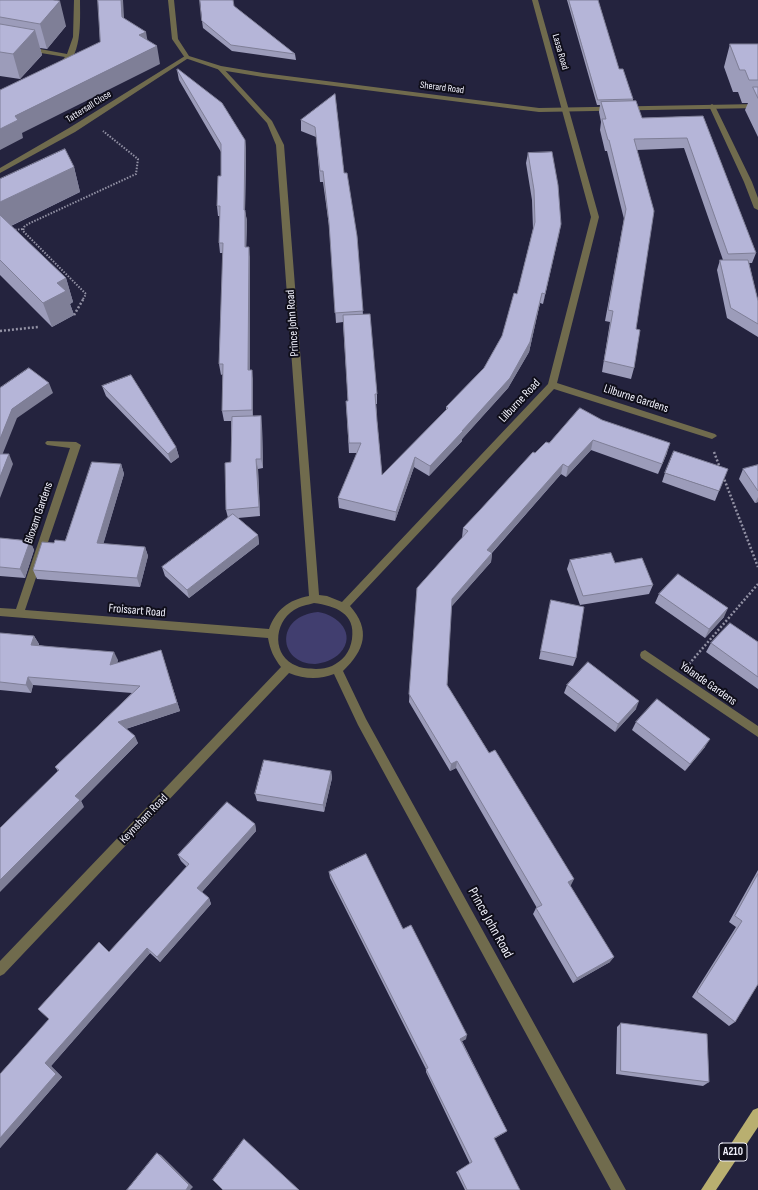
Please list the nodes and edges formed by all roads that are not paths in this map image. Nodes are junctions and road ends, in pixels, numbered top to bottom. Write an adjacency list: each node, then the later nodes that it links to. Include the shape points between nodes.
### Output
1 (77, 0): 5 (street, via 76,42)
2 (171, 0): 6 (street, via 175,39)
3 (534, 0): 11 (street, Lassa Road)
4 (20, 48): 5 (street)
5 (68, 56): 8 (street)
6 (187, 57): 7 (street, Sherard Road); 12 (street, Tattersall Close)
7 (220, 68): 11 (street, Sherard Road, via 531,109); 17 (street, Prince John Road, via 270,122 280,145)
8 (54, 72)
9 (712, 106): 10 (street, Sherard Road); 11 (street, Sherard Road); 13 (street)
10 (758, 106)
11 (565, 110): 14 (street, Lilburne Road, via 595,217)
12 (0, 171)
13 (758, 208)
14 (552, 385): 15 (street, Lilburne Gardens); 18 (street, Lilburne Road)
15 (712, 441)
16 (50, 443): 20 (street, Bloxam Gardens, via 76,445)
17 (314, 599): 18 (street, via 329,601); 21 (street, via 299,602 286,610 277,621)
18 (343, 607): 24 (street, via 357,624 358,646 350,659)
19 (0, 612): 20 (street, Froissart Road)
20 (19, 614): 21 (street, Froissart Road)
21 (272, 634): 23 (street, via 273,646 278,657)
22 (645, 655): 25 (street, Yolande Gardens)
23 (288, 667): 24 (street, via 311,674 324,674); 26 (street, Keynsham Road)
24 (337, 669): 28 (street, Prince John Road, via 362,722)
25 (758, 732)
26 (0, 970)
27 (758, 1115): 29 (main road, A210)
28 (619, 1190)
29 (708, 1190)

